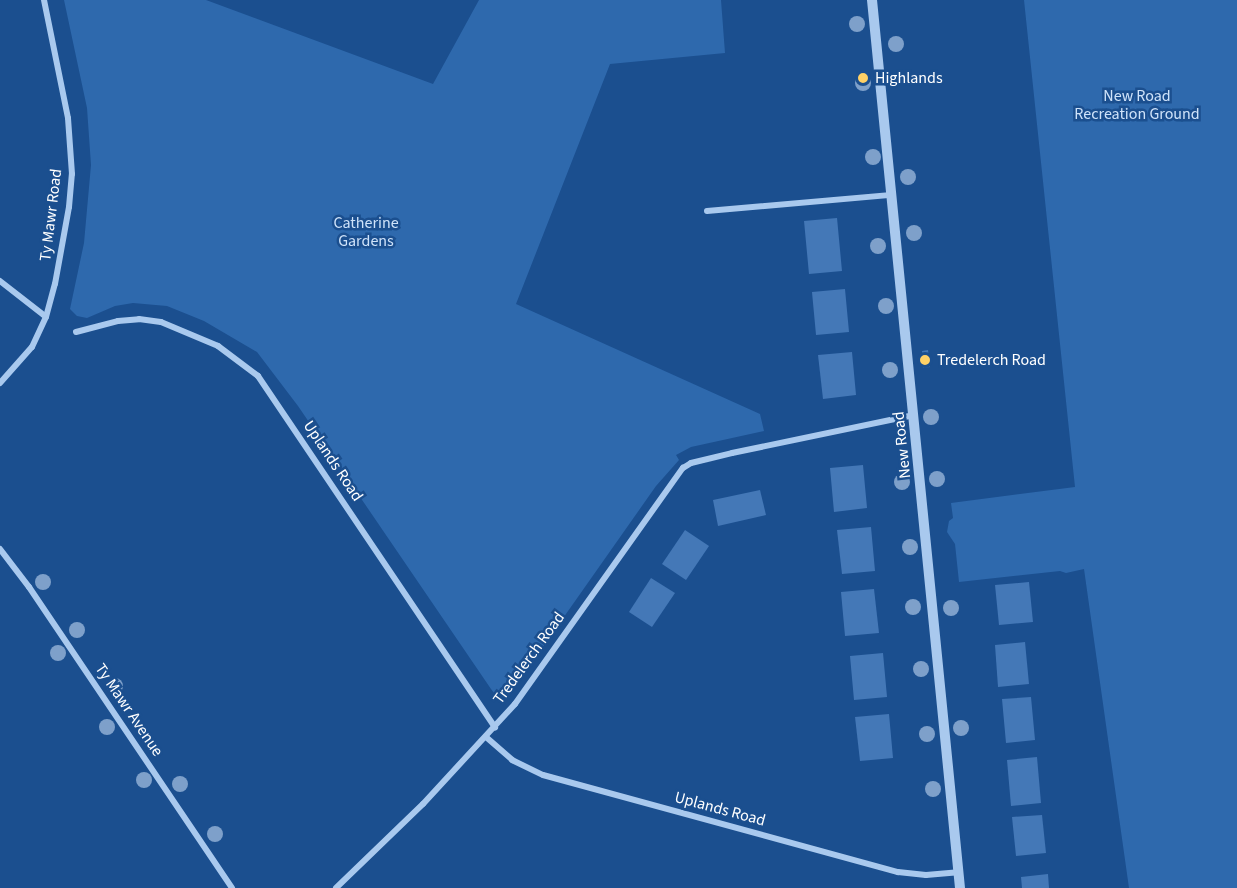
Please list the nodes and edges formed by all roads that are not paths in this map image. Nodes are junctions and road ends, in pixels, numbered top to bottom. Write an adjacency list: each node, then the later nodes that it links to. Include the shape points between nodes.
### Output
1 (44, 0): 6 (street, Ty Mawr Road, via 68,118 72,174 65,234)
2 (872, 0): 3 (street, New Road)
3 (891, 195): 4 (street); 9 (street, New Road)
4 (707, 211)
5 (0, 281): 6 (street)
6 (46, 317): 8 (street, Ty Mawr Road, via 32,347)
7 (76, 332): 11 (street, Uplands Road, via 118,321 161,322 218,346 258,376)
8 (0, 383)
9 (914, 415): 11 (street, Tredelerch Road, via 721,456 683,468); 13 (street, New Road)
10 (0, 549): 14 (street, Ty Mawr Avenue)
11 (495, 727): 12 (street, Tredelerch Road)
12 (486, 737): 13 (street, Uplands Road, via 512,760 543,775 898,872); 15 (street, Tredelerch Road)
13 (958, 872): 16 (street, New Road)
14 (232, 888)
15 (336, 888)
16 (960, 888)

